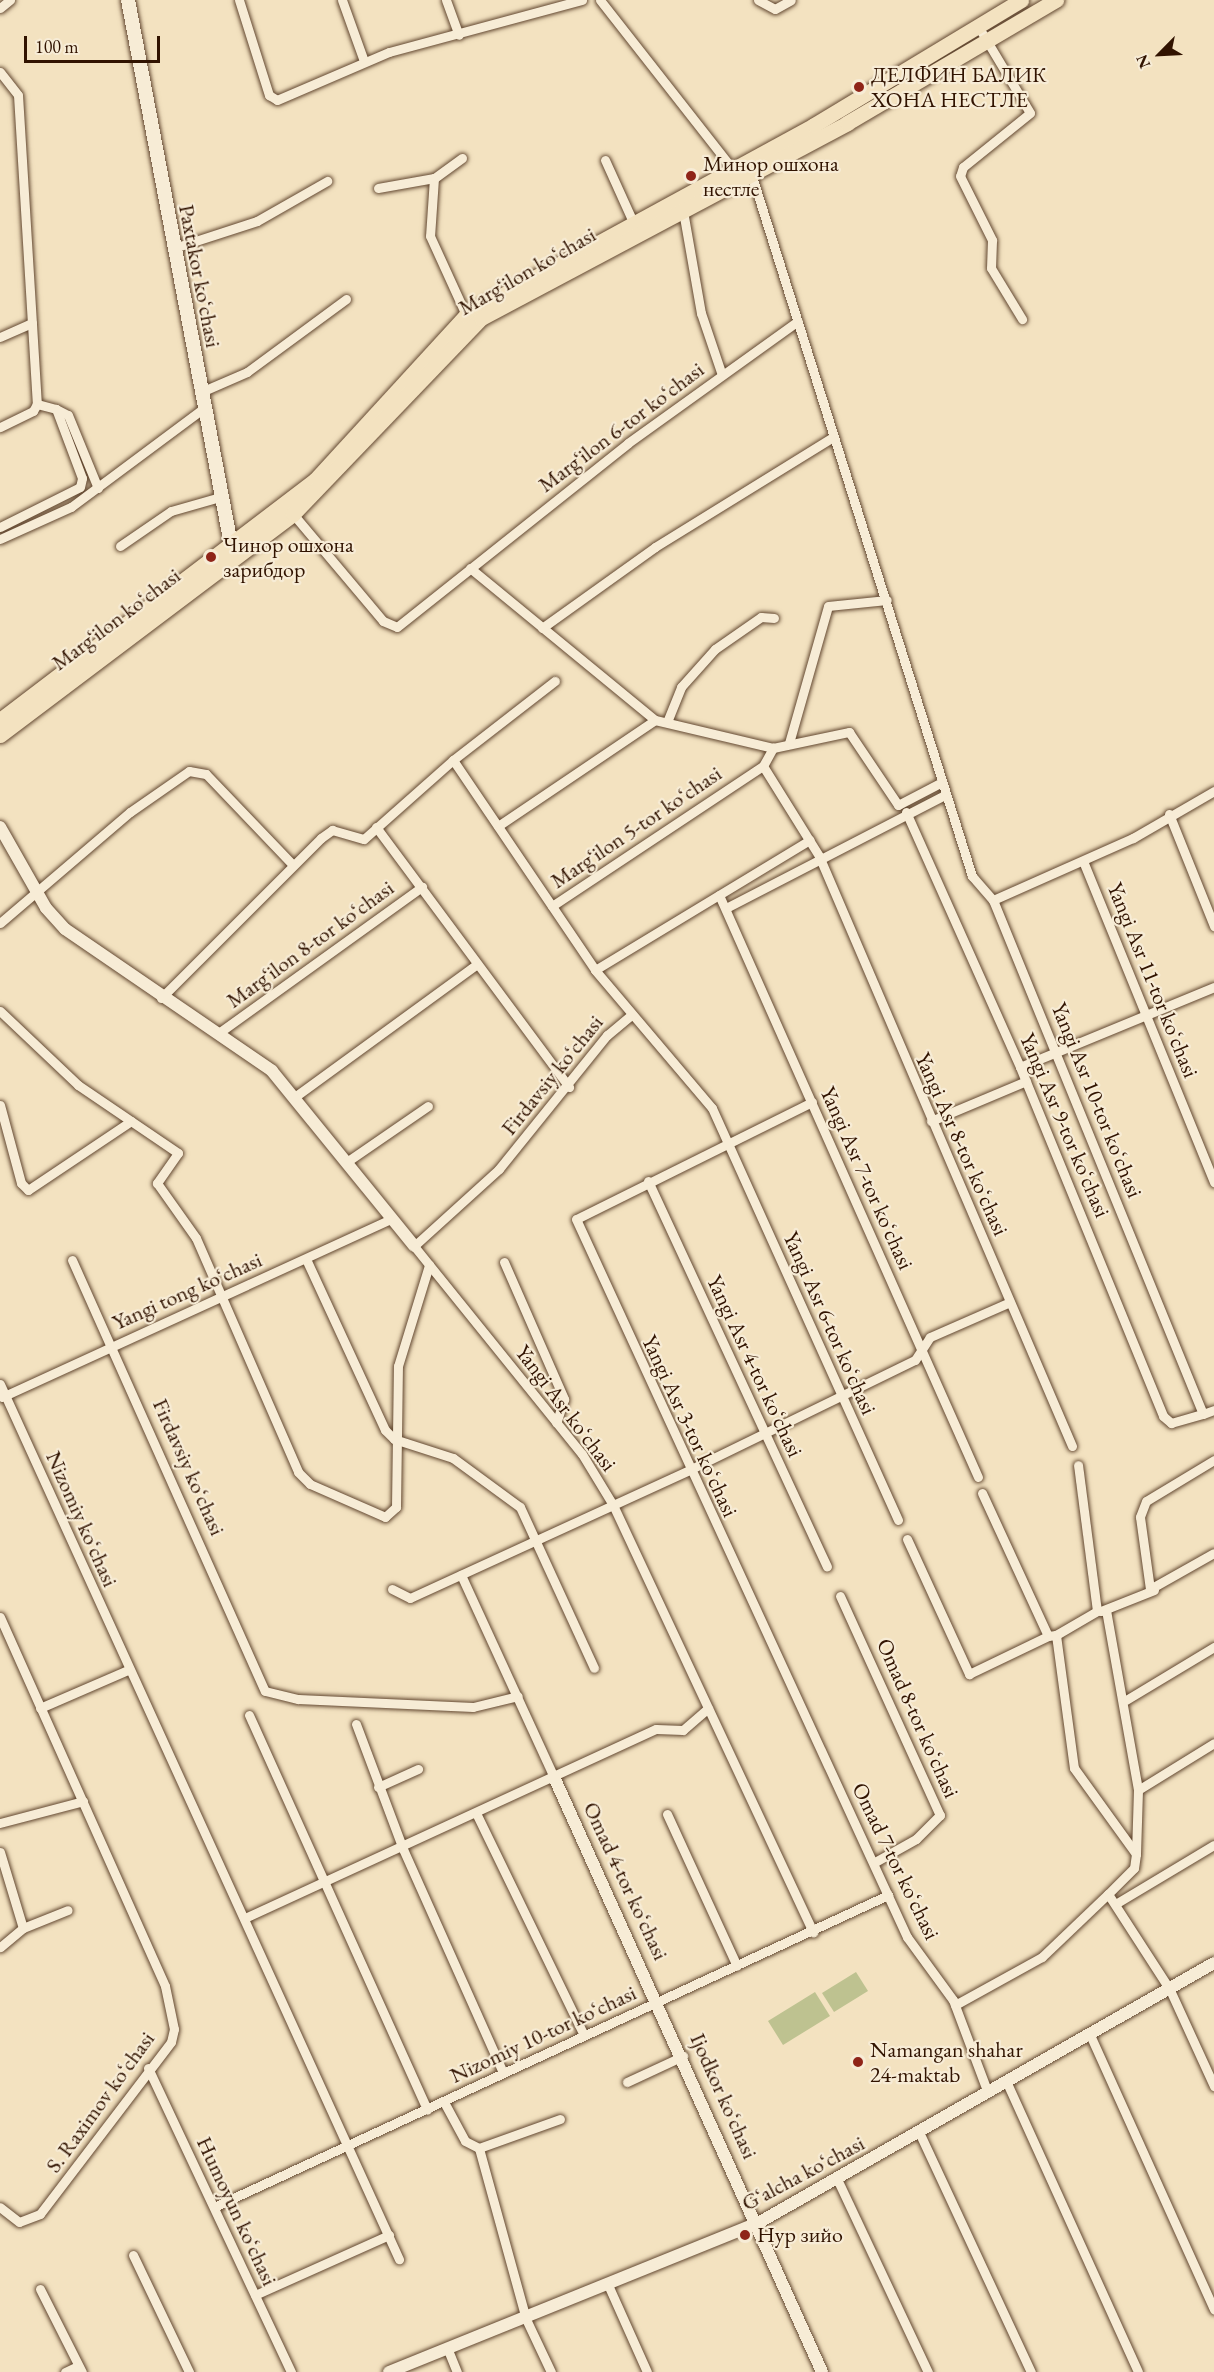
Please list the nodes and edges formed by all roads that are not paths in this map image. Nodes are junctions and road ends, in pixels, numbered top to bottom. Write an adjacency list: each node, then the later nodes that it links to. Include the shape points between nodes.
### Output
1 (10, 0): 13 (street)
2 (128, 0): 28 (main road, Paxtakor koʻchasi)
3 (239, 0): 17 (street, via 269,95 281,99)
4 (342, 0): 17 (street)
5 (446, 0): 15 (street)
6 (582, 0): 12 (street)
7 (600, 0): 21 (street)
8 (758, 0): 9 (street, via 775,9)
9 (791, 0)
10 (1021, 0): 14 (main road, Margʻilon koʻchasi)
11 (1056, 0): 16 (main road, Margʻilon koʻchasi)
12 (553, 5): 15 (street)
13 (0, 8)
14 (978, 26): 16 (street); 21 (main road, Margʻilon koʻchasi, via 814,125)
15 (459, 35): 17 (street)
16 (988, 43): 22 (main road, Margʻilon koʻchasi); 31 (street, via 1029,113 963,167 960,176 992,240 991,268)
17 (364, 61)
18 (0, 72): 33 (street, via 18,95)
19 (462, 158): 23 (street)
20 (605, 160): 27 (street)
21 (731, 167): 27 (main road, Margʻilon koʻchasi)
22 (752, 173): 26 (main road, Margʻilon koʻchasi); 32 (street, Yangi Asr 10-tor koʻchasi)
23 (434, 178): 25 (street); 30 (street, via 430,236)
24 (327, 181): 28 (street, via 257,221)
25 (378, 188)
26 (682, 211): 35 (street, via 701,313); 44 (main road, Margʻilon koʻchasi, via 481,318)
27 (633, 222): 30 (main road, Margʻilon koʻchasi)
28 (174, 248): 36 (main road, Paxtakor koʻchasi)
29 (346, 299): 36 (street, via 247,372)
30 (466, 315): 48 (main road, Margʻilon koʻchasi, via 330,465)
31 (1022, 319)
32 (798, 321): 35 (street, Margʻilon 6-tor koʻchasi); 41 (street, Yangi Asr 10-tor koʻchasi)
33 (32, 323): 34 (street); 37 (street)
34 (0, 337)
35 (722, 375): 49 (street, Margʻilon 6-tor koʻchasi)
36 (201, 392): 38 (main road, Paxtakor koʻchasi)
37 (37, 404): 39 (street); 40 (street, via 33,411)
38 (204, 408): 42 (street); 43 (main road, Paxtakor koʻchasi)
39 (56, 409): 42 (street, via 68,415); 45 (street, via 82,478 80,487)
40 (0, 427)
41 (833, 437): 50 (street, Yangi Asr 10-tor koʻchasi); 52 (street, via 655,547)
42 (98, 489): 46 (street, via 39,524)
43 (220, 497): 47 (street, via 171,511); 48 (main road, Paxtakor koʻchasi)
44 (293, 514): 48 (main road, Margʻilon koʻchasi); 49 (street, Margʻilon 6-tor koʻchasi, via 393,627)
45 (0, 526)
46 (0, 540)
47 (120, 546)
48 (232, 553): 54 (main road, Margʻilon koʻchasi); 57 (main road, Margʻilon koʻchasi)
49 (470, 568): 52 (street)
50 (887, 600): 58 (street, via 828,606); 62 (street, Yangi Asr 10-tor koʻchasi)
51 (774, 618): 56 (street, via 761,617 716,649 681,687)
52 (542, 628): 55 (street)
53 (555, 681): 60 (street)
54 (0, 720)
55 (655, 720): 56 (street, Margʻilon 5-tor koʻchasi); 67 (street)
56 (667, 722): 59 (street, Margʻilon 5-tor koʻchasi)
57 (0, 735)
58 (789, 743): 59 (street); 62 (street, via 849,732 898,805)
59 (773, 748): 61 (street, Margʻilon 5-tor koʻchasi)
60 (453, 760): 67 (street, Margʻilon 5-tor koʻchasi); 69 (street)
61 (763, 766): 70 (street); 78 (street, Margʻilon 5-tor koʻchasi)
62 (940, 783): 64 (street, Yangi Asr 10-tor koʻchasi)
63 (1214, 791): 66 (street)
64 (943, 796): 65 (street); 77 (street, Yangi Asr 10-tor koʻchasi, via 972,876)
65 (906, 812): 71 (street); 91 (street, Yangi Asr 9-tor koʻchasi)
66 (1169, 814): 72 (street); 81 (street)
67 (498, 826): 78 (street, Margʻilon 5-tor koʻchasi)
68 (0, 827): 75 (street)
69 (376, 827): 73 (street, via 358,841 332,830); 74 (street)
70 (810, 840): 71 (street); 76 (street)
71 (819, 856): 79 (street); 99 (street, Yangi Asr 8-tor koʻchasi)
72 (1083, 861): 77 (street); 87 (street, Yangi Asr 11-tor koʻchasi)
73 (292, 864): 75 (street, via 206,774 194,770 130,812); 85 (street)
74 (422, 887): 82 (street); 89 (street, Margʻilon 8-tor koʻchasi)
75 (34, 890): 80 (street); 85 (street, via 65,929)
76 (719, 895): 79 (street, Yangi Asr 7-tor koʻchasi); 83 (street)
77 (993, 900): 90 (street, Yangi Asr 10-tor koʻchasi)
78 (552, 906): 83 (street)
79 (726, 908): 95 (street, Yangi Asr 7-tor koʻchasi)
80 (0, 923)
81 (1214, 926)
82 (477, 964): 93 (street); 94 (street)
83 (595, 970): 88 (street)
84 (1214, 987): 87 (street)
85 (161, 998): 89 (street)
86 (0, 1011): 98 (street, via 72,1079)
87 (1147, 1015): 90 (street); 103 (street, Yangi Asr 11-tor koʻchasi)
88 (630, 1016): 93 (street, Firdavsiy koʻchasi, via 607,1035); 100 (street, Firdavsiy koʻchasi, via 712,1108)
89 (220, 1032): 94 (street)
90 (1057, 1051): 91 (street); 118 (street, Yangi Asr 10-tor koʻchasi)
91 (1020, 1067): 92 (street, Yangi Asr 9-tor koʻchasi)
92 (1026, 1081): 99 (street); 118 (street, Yangi Asr 9-tor koʻchasi, via 1163,1416 1171,1423)
93 (569, 1087): 105 (street, Firdavsiy koʻchasi, via 500,1169)
94 (296, 1095): 101 (street)
95 (812, 1102): 100 (street); 113 (street, Yangi Asr 7-tor koʻchasi)
96 (0, 1105): 98 (street, via 21,1183 28,1190)
97 (428, 1106): 101 (street)
98 (131, 1121): 110 (street, via 178,1153 157,1182 188,1223)
99 (931, 1121): 111 (street, Yangi Asr 8-tor koʻchasi)
100 (727, 1142): 102 (street); 116 (street, Yangi Asr 6-tor koʻchasi)
101 (348, 1161): 104 (street)
102 (648, 1181): 120 (street, Yangi Asr 4-tor koʻchasi); 125 (street, Yangi Asr 3-tor koʻchasi, via 578,1214 577,1226)
103 (1214, 1182)
104 (390, 1219): 105 (street); 106 (street, Yangi tong koʻchasi)
105 (414, 1246): 109 (street, Yangi Asr koʻchasi)
106 (306, 1259): 110 (street, Yangi tong koʻchasi); 121 (street, via 373,1409)
107 (72, 1260): 112 (street, Firdavsiy koʻchasi)
108 (504, 1262): 119 (street, via 564,1399)
109 (429, 1265): 119 (street, Yangi Asr koʻchasi); 121 (street, via 398,1366)
110 (223, 1297): 112 (street, Yangi tong koʻchasi); 121 (street, via 302,1479 377,1514 390,1515 396,1507)
111 (1010, 1302): 113 (street, via 936,1334); 122 (street, Yangi Asr 8-tor koʻchasi)
112 (112, 1346): 115 (street, Yangi tong koʻchasi); 145 (street, Firdavsiy koʻchasi, via 265,1691 298,1698 473,1707)
113 (922, 1350): 116 (street, via 915,1360); 126 (street, Yangi Asr 7-tor koʻchasi)
114 (0, 1384): 115 (street, Nizomiy koʻchasi)
115 (3, 1397): 144 (street, Nizomiy koʻchasi)
116 (842, 1397): 120 (street); 129 (street, Yangi Asr 6-tor koʻchasi)
117 (1214, 1410): 118 (street)
118 (1203, 1414)
119 (556, 1423): 128 (street, Yangi Asr koʻchasi)
120 (765, 1433): 125 (street); 133 (street, Yangi Asr 4-tor koʻchasi)
121 (394, 1439): 131 (street, via 453,1458 489,1481 520,1507)
122 (1072, 1446)
123 (1214, 1460): 136 (street, via 1142,1504 1148,1586)
124 (1078, 1465): 138 (street)
125 (689, 1470): 128 (street); 141 (street, Yangi Asr 3-tor koʻchasi)
126 (978, 1477)
127 (982, 1493): 140 (street)
128 (614, 1505): 131 (street); 148 (street, Yangi Asr koʻchasi)
129 (898, 1520)
130 (907, 1539): 140 (street, via 969,1674)
131 (535, 1540): 134 (street); 143 (street)
132 (1214, 1553): 136 (street)
133 (827, 1567)
134 (461, 1575): 135 (street, via 407,1598); 145 (street)
135 (392, 1589)
136 (1154, 1590): 138 (street)
137 (840, 1596): 164 (street, Omad 8-tor koʻchasi, via 940,1815 916,1839)
138 (1102, 1610): 140 (street); 146 (street)
139 (0, 1617): 147 (street, S. Raximov koʻchasi)
140 (1052, 1635): 163 (street, via 1074,1768)
141 (768, 1643): 164 (street, Omad 7-tor koʻchasi)
142 (1214, 1647): 146 (street)
143 (594, 1668)
144 (128, 1670): 147 (street); 170 (street, Nizomiy koʻchasi)
145 (518, 1696): 153 (street)
146 (1126, 1700): 155 (street)
147 (40, 1708): 156 (street, S. Raximov koʻchasi)
148 (708, 1708): 153 (street, via 683,1730 656,1729); 172 (street, Yangi Asr koʻchasi)
149 (249, 1715): 165 (street)
150 (356, 1724): 154 (street)
151 (1214, 1743): 155 (street)
152 (418, 1769): 154 (street)
153 (554, 1777): 158 (street); 177 (street, Omad 4-tor koʻchasi)
154 (378, 1787): 161 (street)
155 (1138, 1790): 163 (street)
156 (83, 1801): 159 (street); 182 (street, S. Raximov koʻchasi, via 165,1986 174,2029 171,2042)
157 (668, 1814): 175 (street)
158 (477, 1815): 161 (street); 179 (street)
159 (0, 1822)
160 (1214, 1845): 168 (street)
161 (403, 1850): 165 (street); 183 (street)
162 (0, 1852): 171 (street)
163 (1136, 1854): 166 (street, via 1134,1868)
164 (875, 1862): 167 (street, Omad 7-tor koʻchasi)
165 (325, 1884): 170 (street); 189 (street)
166 (1108, 1894): 168 (street); 178 (street, via 1042,1957)
167 (888, 1895): 172 (street, Nizomiy 10-tor koʻchasi); 178 (street, Omad 7-tor koʻchasi, via 907,1937)
168 (1117, 1903): 176 (street)
169 (68, 1910): 171 (street)
170 (248, 1917): 192 (street, Nizomiy koʻchasi)
171 (23, 1928): 173 (street, via 18,1937)
172 (813, 1932): 175 (street, Nizomiy 10-tor koʻchasi)
173 (0, 1947)
174 (1214, 1964): 176 (street, Gʻalcha koʻchasi)
175 (738, 1966): 177 (street, Nizomiy 10-tor koʻchasi)
176 (1170, 1990): 180 (street, Gʻalcha koʻchasi); 186 (street)
177 (659, 2002): 179 (street, Nizomiy 10-tor koʻchasi); 181 (street, Ijodkor koʻchasi)
178 (955, 2005): 187 (street, Omad 7-tor koʻchasi)
179 (584, 2035): 183 (street, Nizomiy 10-tor koʻchasi)
180 (1091, 2037): 185 (street, Gʻalcha koʻchasi); 204 (street)
181 (683, 2056): 184 (street); 197 (street, Ijodkor koʻchasi)
182 (148, 2068): 195 (street, Humoyun koʻchasi); 196 (street, S. Raximov koʻchasi, via 40,2214 19,2222)
183 (503, 2073): 188 (street, Nizomiy 10-tor koʻchasi)
184 (627, 2082)
185 (1007, 2083): 187 (street, Gʻalcha koʻchasi); 218 (street)
186 (1214, 2086)
187 (988, 2093): 191 (street, Gʻalcha koʻchasi)
188 (444, 2102): 189 (street, Nizomiy 10-tor koʻchasi); 193 (street, via 465,2141)
189 (427, 2110): 192 (street, Nizomiy 10-tor koʻchasi)
190 (560, 2119): 193 (street)
191 (919, 2132): 194 (street, Gʻalcha koʻchasi); 217 (street)
192 (350, 2144): 195 (street, Nizomiy 10-tor koʻchasi); 198 (street, Nizomiy koʻchasi)
193 (479, 2148): 205 (street)
194 (838, 2181): 197 (street, Gʻalcha koʻchasi); 216 (street)
195 (214, 2206): 203 (street, Humoyun koʻchasi)
196 (0, 2207)
197 (758, 2223): 201 (street, Gʻalcha koʻchasi); 215 (street, Ijodkor koʻchasi)
198 (389, 2235): 200 (street, Nizomiy koʻchasi); 203 (street)
199 (133, 2255): 209 (street)
200 (399, 2259)
201 (609, 2287): 205 (street, Gʻalcha koʻchasi); 214 (street)
202 (40, 2289): 207 (street)
203 (255, 2295): 210 (street, Humoyun koʻchasi)
204 (1214, 2309)
205 (526, 2319): 206 (street, Gʻalcha koʻchasi); 213 (street)
206 (448, 2350): 211 (street, Gʻalcha koʻchasi); 212 (street)
207 (80, 2369): 208 (street)
208 (65, 2372)
209 (189, 2372)
210 (291, 2372)
211 (389, 2372)
212 (458, 2372)
213 (551, 2372)
214 (647, 2372)
215 (822, 2372)
216 (928, 2372)
217 (1031, 2372)
218 (1138, 2372)

